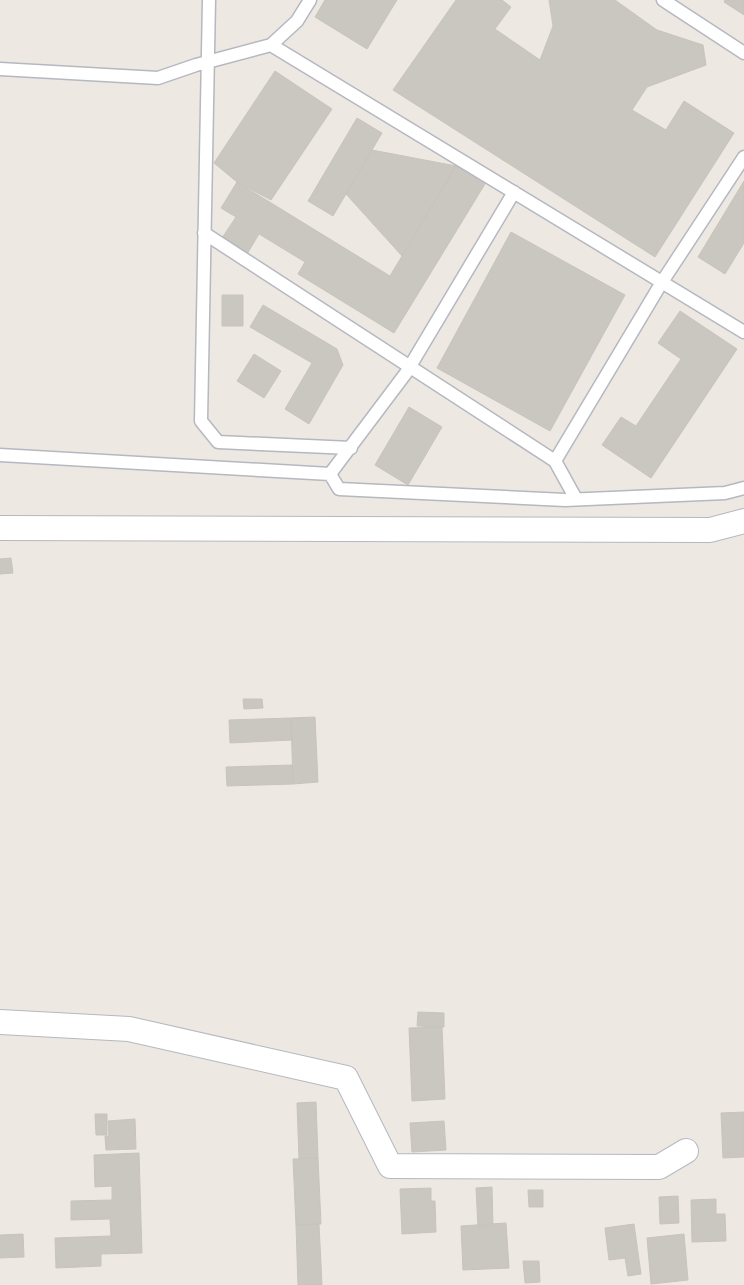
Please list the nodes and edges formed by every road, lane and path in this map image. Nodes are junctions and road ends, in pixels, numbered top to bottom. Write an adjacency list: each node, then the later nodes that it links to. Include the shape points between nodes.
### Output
1 (209, 0): 6 (lane)
2 (310, 0): 4 (lane, via 298,21)
3 (662, 0): 5 (lane)
4 (271, 45): 6 (lane); 9 (lane)
5 (744, 53)
6 (207, 62): 7 (lane, via 158,78); 10 (lane)
7 (0, 69)
8 (744, 157): 11 (lane)
9 (514, 192): 11 (lane); 13 (lane)
10 (204, 234): 13 (lane); 14 (lane, via 201,421 218,442)
11 (662, 282): 12 (lane); 16 (lane)
12 (744, 332)
13 (410, 366): 14 (lane); 16 (lane)
14 (351, 448): 17 (lane)
15 (0, 455): 17 (lane)
16 (555, 462): 19 (lane)
17 (330, 474): 19 (lane, via 339,489)
18 (744, 488): 19 (lane, via 725,493)
19 (576, 499)
20 (744, 521): 21 (street, via 710,530)
21 (0, 528)
22 (0, 1022): 23 (street, via 130,1029 346,1078 390,1166 659,1167)
23 (686, 1151)

